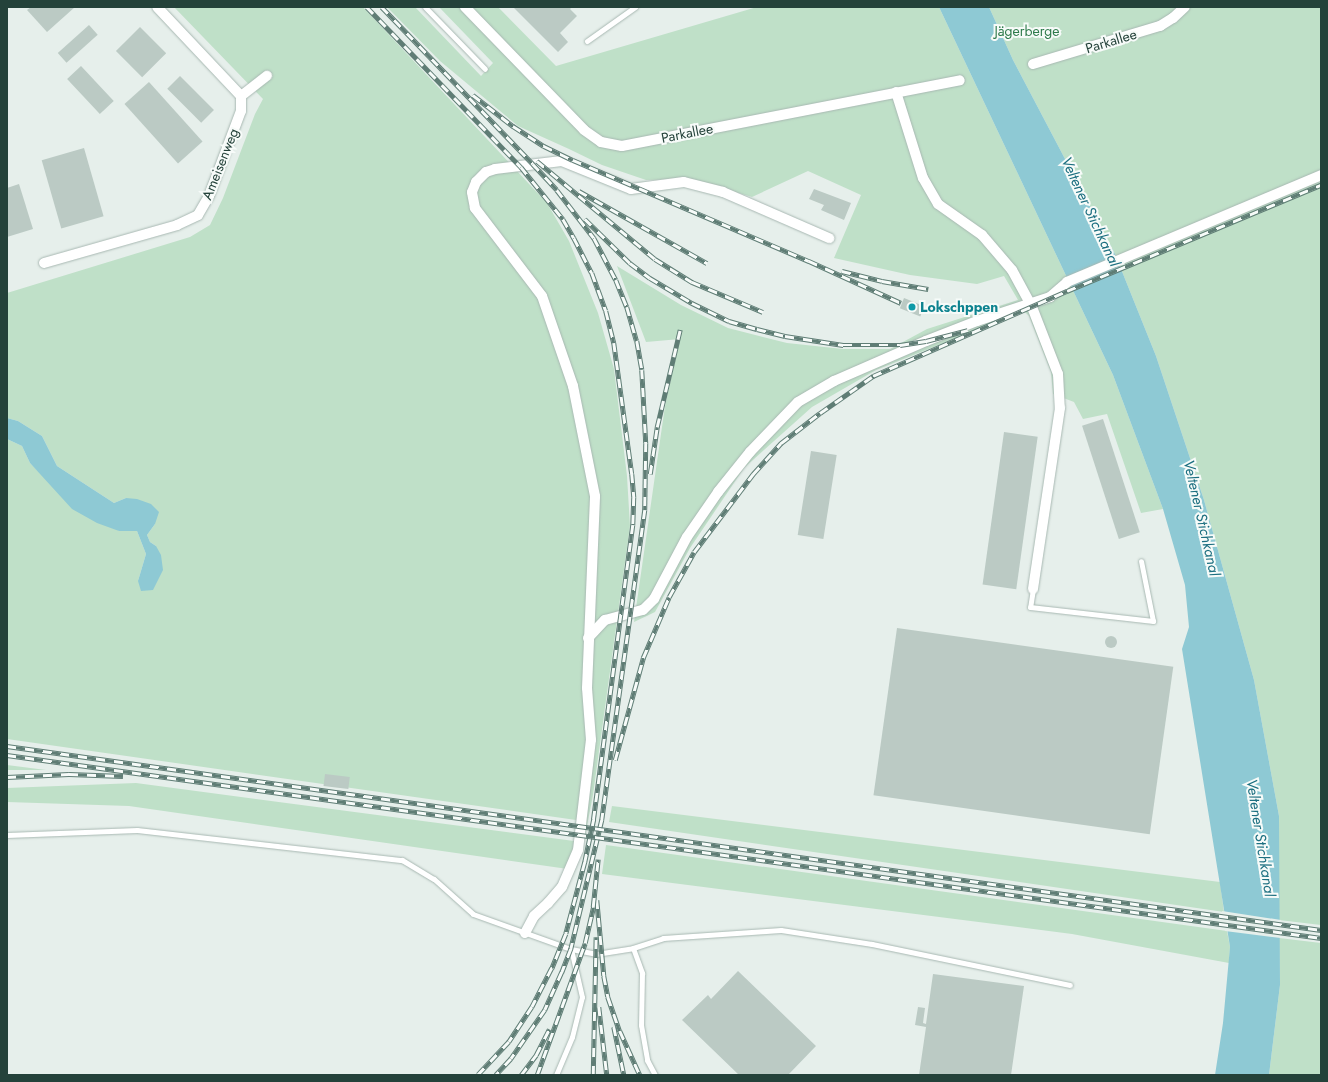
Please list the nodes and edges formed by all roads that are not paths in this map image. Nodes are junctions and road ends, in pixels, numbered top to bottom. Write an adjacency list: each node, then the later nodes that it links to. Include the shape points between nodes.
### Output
1 (157, 7): 12 (street)
2 (425, 7): 8 (lane)
3 (465, 7): 11 (street, Parkallee, via 584,130 601,142 622,146)
4 (635, 7): 6 (lane)
5 (1184, 7): 7 (street, Parkallee, via 1160,26)
6 (587, 41)
7 (1033, 64)
8 (485, 69)
9 (268, 76): 12 (street)
10 (960, 80): 11 (street, Parkallee)
11 (896, 92): 16 (street, via 923,178 938,204 982,235 1012,270)
12 (241, 96): 15 (street, Ameisenweg, via 241,111 209,196 198,215 177,225)
13 (1321, 175): 16 (street, via 1067,282 1050,297)
14 (829, 238): 19 (street, via 723,192 684,182 631,189 562,161 495,169 486,172 476,182 472,192 475,208 542,296 573,386 595,496 592,602)
15 (44, 263)
16 (1031, 304): 18 (street, via 1058,374 1060,408); 19 (street, via 926,341 834,381 798,402 750,452 718,492 687,537 654,599 643,610 605,620)
17 (1141, 561): 18 (lane, via 1153,621 1030,607)
18 (1033, 589)
19 (588, 638): 21 (street, via 587,688 591,740 578,850 562,886 548,904 534,916)
20 (7, 835): 21 (lane, via 138,830 402,860 434,880 473,914)
21 (525, 933): 23 (lane)
22 (633, 948): 23 (lane, via 596,954); 24 (lane, via 663,938 781,930 872,944); 26 (lane, via 642,973 641,1025 647,1060)
23 (571, 949): 25 (lane, via 582,998 572,1036)
24 (1070, 985)
25 (556, 1075)
26 (655, 1075)

